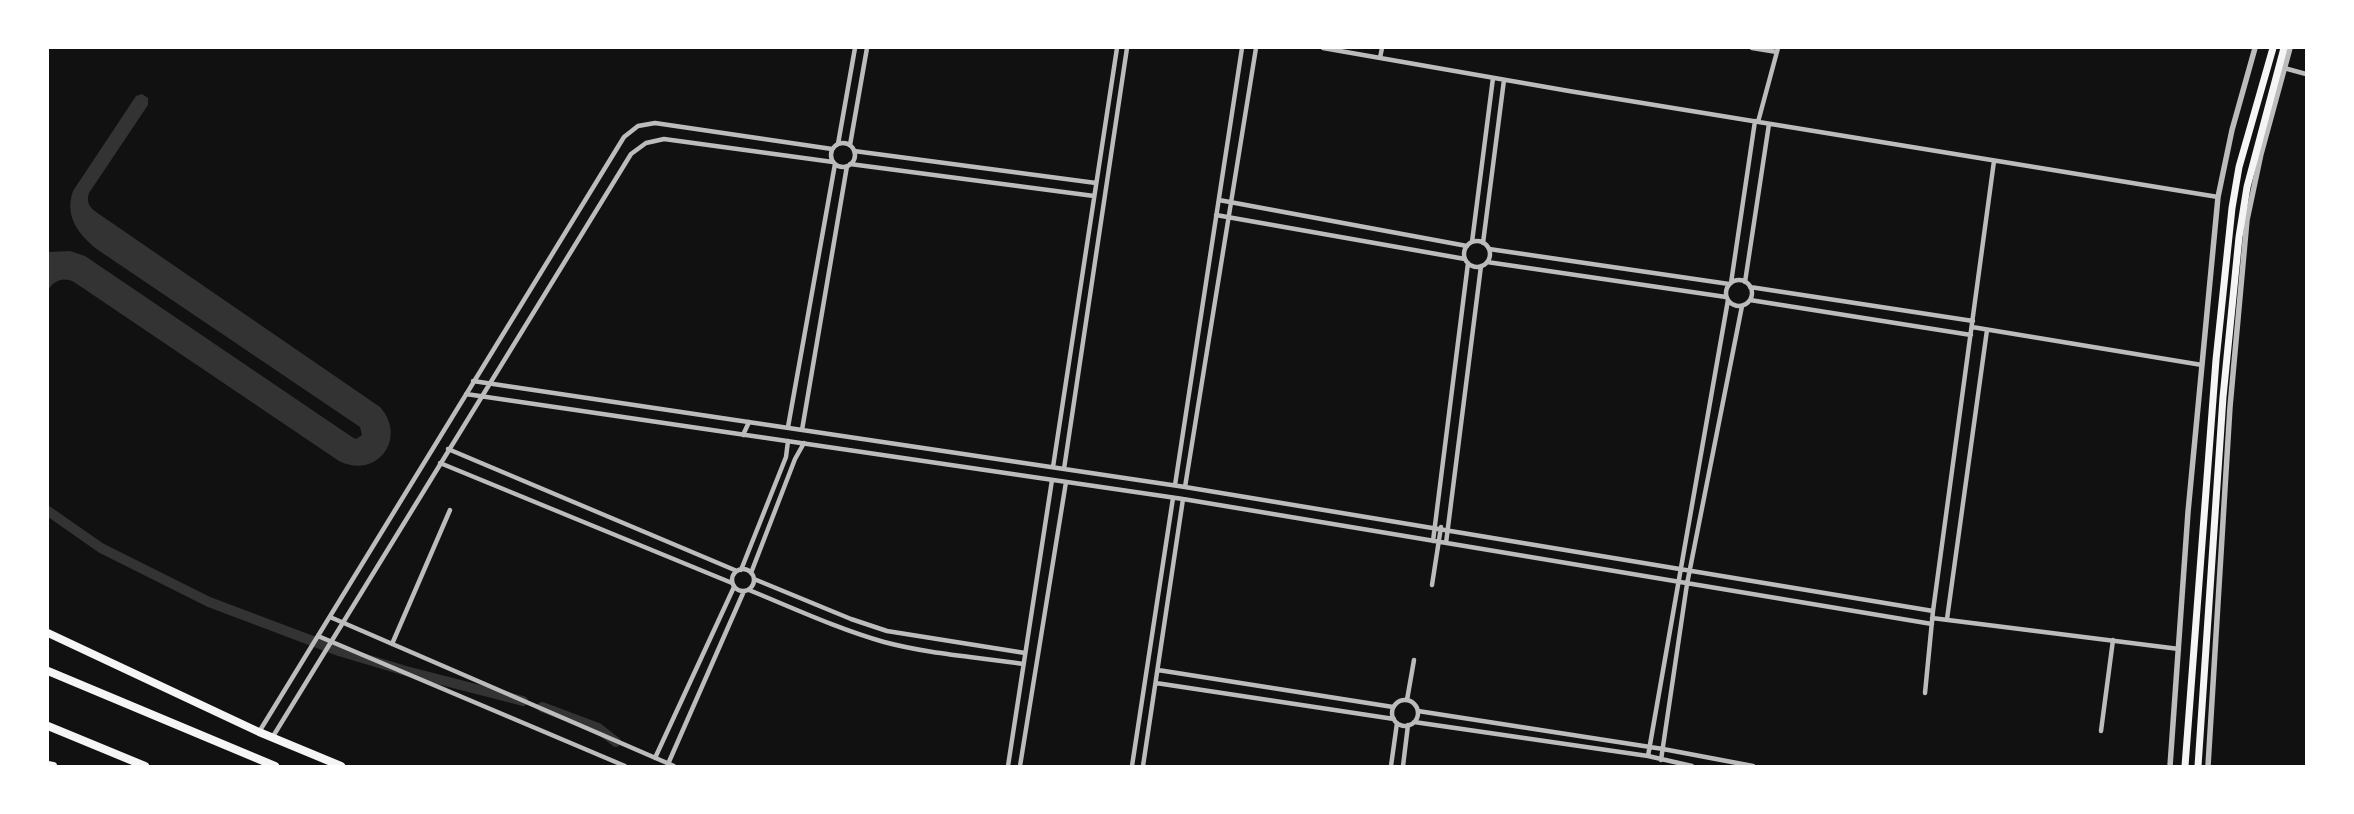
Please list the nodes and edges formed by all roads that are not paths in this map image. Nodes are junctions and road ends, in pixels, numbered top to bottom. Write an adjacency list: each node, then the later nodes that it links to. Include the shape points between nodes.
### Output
1 (855, 48): 22 (street)
2 (868, 48): 23 (street)
3 (1117, 48): 24 (street)
4 (1127, 48): 25 (street)
5 (1242, 48): 34 (street)
6 (1256, 48): 35 (street)
7 (1323, 48): 15 (street)
8 (1382, 48): 15 (street)
9 (1752, 48): 14 (street)
10 (2255, 48): 33 (street, via 2232,130)
11 (2273, 48): 146 (main road, via 2239,167 2232,208 2216,360)
12 (2284, 48): 147 (main road, via 2247,187 2239,237 2224,387)
13 (2290, 48): 16 (street)
14 (1778, 50): 20 (street)
15 (1380, 58): 18 (street)
16 (2284, 68): 17 (street); 148 (street, via 2251,196 2243,256 2230,407)
17 (2306, 74)
18 (1493, 78): 19 (street); 39 (street)
19 (1504, 80): 20 (street); 38 (street)
20 (1757, 122): 21 (street); 48 (street)
21 (1768, 124): 28 (street); 47 (street)
22 (838, 144): 23 (street); 26 (street)
23 (850, 145): 27 (street)
24 (1102, 145): 25 (street); 31 (street)
25 (1112, 146): 45 (street)
26 (832, 149): 29 (street); 59 (street, via 655,123 630,131)
27 (854, 152): 30 (street, via 854,158); 31 (street)
28 (1994, 160): 33 (street); 54 (street)
29 (834, 163): 30 (street); 60 (street, via 664,139 638,147); 64 (street)
30 (848, 165): 32 (street); 65 (street)
31 (1096, 183): 32 (street)
32 (1094, 196): 44 (street)
33 (2218, 197): 58 (street)
34 (1218, 200): 35 (street); 36 (street)
35 (1231, 202): 37 (street); 39 (street)
36 (1216, 215): 37 (street); 46 (street)
37 (1229, 217): 41 (street); 49 (street)
38 (1483, 243): 39 (street); 40 (street)
39 (1469, 244): 41 (street, via 1464,252)
40 (1489, 249): 42 (street); 48 (street)
41 (1466, 261): 43 (street); 80 (street)
42 (1487, 262): 43 (street); 51 (street)
43 (1481, 266): 82 (street)
44 (1083, 270): 45 (street); 71 (street)
45 (1094, 271): 72 (street)
46 (1206, 282): 49 (street); 75 (street)
47 (1745, 282): 48 (street, via 1738,280); 50 (street)
48 (1730, 284): 51 (street)
49 (1218, 285): 76 (street)
50 (1750, 288): 52 (street); 54 (street)
51 (1727, 298): 53 (street, via 1736,306); 85 (street)
52 (1750, 300): 53 (street); 57 (street)
53 (1742, 306): 87 (street)
54 (1973, 321): 55 (street)
55 (1972, 327): 56 (street); 57 (street)
56 (1987, 330): 58 (street); 98 (street)
57 (1971, 335): 95 (street)
58 (2202, 365): 106 (street)
59 (474, 381): 60 (street); 61 (street)
60 (489, 383): 62 (street); 63 (street)
61 (466, 394): 62 (street); 96 (street)
62 (481, 396): 66 (street); 69 (street)
63 (749, 422): 64 (street); 66 (street)
64 (788, 428): 65 (street)
65 (802, 430): 71 (street)
66 (743, 435): 67 (street)
67 (788, 441): 68 (street); 86 (street, via 786,457)
68 (804, 443): 73 (street); 88 (street)
69 (448, 449): 70 (street); 86 (street)
70 (440, 463): 92 (street); 99 (street)
71 (1053, 467): 72 (street)
72 (1064, 468): 75 (street)
73 (1052, 480): 74 (street); 107 (street)
74 (1066, 482): 77 (street); 138 (street)
75 (1175, 485): 76 (street)
76 (1186, 487): 80 (street)
77 (1173, 498): 78 (street); 139 (street)
78 (1183, 499): 83 (street); 110 (street)
79 (450, 510): 105 (street)
80 (1435, 526): 81 (street); 83 (street)
81 (1441, 527): 82 (street); 83 (street)
82 (1448, 529): 84 (street); 85 (street)
83 (1436, 542): 84 (street); 93 (street)
84 (1446, 543): 90 (street)
85 (1680, 568): 87 (street); 90 (street)
86 (739, 570): 88 (street); 92 (street, via 733,576)
87 (1690, 570): 91 (street); 95 (street)
88 (751, 573): 89 (street)
89 (754, 579): 94 (street); 107 (street, via 887,631)
90 (1677, 583): 91 (street); 124 (street)
91 (1688, 584): 100 (street); 125 (street)
92 (733, 585): 94 (street); 127 (street)
93 (1432, 585)
94 (746, 590): 109 (street, via 884,642); 129 (street)
95 (1933, 610): 97 (street)
96 (330, 617): 99 (street); 102 (street)
97 (1932, 618): 98 (street); 100 (street)
98 (1947, 619): 103 (street)
99 (342, 623): 104 (street); 105 (street)
100 (1932, 624): 113 (street)
101 (48, 633): 122 (highway)
102 (318, 636): 104 (street); 122 (street)
103 (2112, 640): 106 (street); 121 (street)
104 (331, 641): 123 (street); 135 (street)
105 (392, 644): 127 (street)
106 (2178, 649): 145 (street)
107 (1025, 653): 109 (street)
108 (1414, 660): 114 (street)
109 (1023, 664): 137 (street)
110 (1158, 670): 112 (street); 115 (street)
111 (48, 671): 133 (highway)
112 (1156, 683): 117 (street); 140 (street)
113 (1925, 692)
114 (1407, 700): 115 (street); 116 (street)
115 (1394, 707): 117 (street)
116 (1418, 711): 118 (street); 124 (street)
117 (1395, 721): 120 (street); 141 (street)
118 (1414, 722): 120 (street); 126 (street)
119 (48, 726): 132 (highway)
120 (1408, 726): 142 (street)
121 (2101, 731)
122 (259, 732): 123 (highway)
123 (272, 738): 134 (highway)
124 (1649, 748): 125 (street); 126 (street)
125 (1663, 749): 128 (street); 144 (street)
126 (1648, 756): 128 (street)
127 (656, 758): 129 (street)
128 (1661, 760): 143 (street)
129 (668, 764): 136 (street)
130 (48, 765): 131 (highway)
131 (53, 766)
132 (145, 766)
133 (275, 766)
134 (341, 766)
135 (625, 766)
136 (674, 766)
137 (1008, 766)
138 (1020, 766)
139 (1132, 766)
140 (1143, 766)
141 (1391, 766)
142 (1403, 766)
143 (1692, 766)
144 (1753, 766)
145 (2170, 766)
146 (2185, 766)
147 (2198, 766)
148 (2208, 766)

